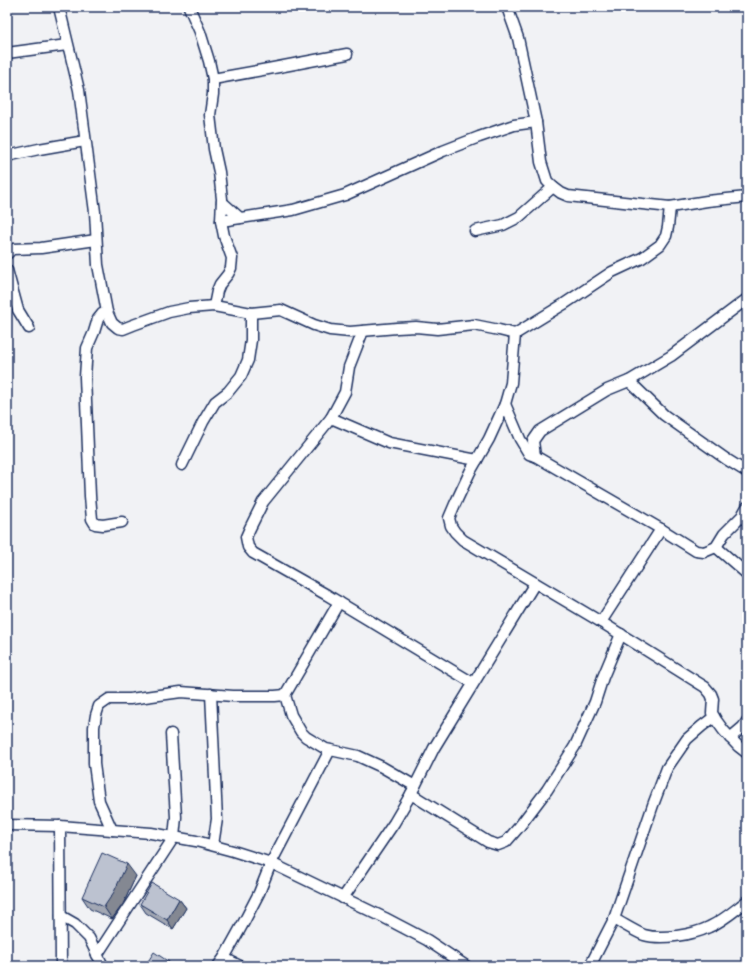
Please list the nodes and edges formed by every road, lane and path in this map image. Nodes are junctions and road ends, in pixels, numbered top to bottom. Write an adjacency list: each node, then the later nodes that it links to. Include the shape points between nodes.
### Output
1 (58, 7): 4 (street)
2 (189, 7): 7 (street, via 200,32)
3 (507, 7): 8 (street, via 518,38)
4 (67, 45): 5 (street); 9 (street, via 79,90)
5 (7, 53)
6 (347, 54): 7 (street)
7 (213, 79): 13 (street, via 210,115 220,172)
8 (536, 122): 11 (street, via 541,162 547,181); 15 (street, via 514,125 479,137 346,195 293,210)
9 (85, 141): 10 (street); 18 (street, via 95,212)
10 (7, 156)
11 (553, 187): 14 (street, via 568,196); 17 (street, via 519,217 503,225)
12 (747, 197): 14 (street)
13 (222, 202): 15 (street); 16 (street)
14 (670, 207): 27 (street, via 666,236 660,245 642,258 612,272)
15 (240, 218): 16 (street)
16 (221, 221): 22 (street, via 232,258 231,268 220,284)
17 (475, 231)
18 (96, 240): 19 (street, via 41,248 12,249); 23 (street)
19 (7, 254)
20 (7, 270): 25 (street, via 18,310)
21 (747, 299): 28 (street, via 671,356)
22 (214, 306): 23 (street, via 170,312 123,329 112,324); 24 (street)
23 (107, 312): 36 (street, via 98,319 86,352 90,496 92,519 95,524)
24 (251, 313): 26 (street, via 281,310 330,330); 33 (street, via 248,360 241,376 228,392 215,402)
25 (29, 328)
26 (363, 331): 27 (street, via 416,327 437,330 474,325); 30 (street, via 348,368 345,392)
27 (515, 334): 29 (street, via 511,382)
28 (629, 381): 31 (street, via 608,390 540,431 533,441); 34 (street, via 664,415)
29 (505, 404): 31 (street, via 520,439 529,454); 32 (street)
30 (331, 418): 32 (street, via 389,444); 41 (street, via 263,502 246,542 253,553)
31 (535, 456): 37 (street)
32 (477, 460): 40 (street, via 449,518 451,526 463,540)
33 (182, 465)
34 (747, 472)
35 (747, 507): 38 (street)
36 (122, 522)
37 (661, 529): 38 (street, via 696,551 704,552); 42 (street)
38 (716, 547): 39 (street)
39 (747, 574)
40 (535, 583): 42 (street); 44 (street)
41 (339, 602): 44 (street); 46 (street)
42 (602, 622): 43 (street)
43 (621, 634): 47 (street, via 705,687 711,694); 53 (street, via 575,746 547,790 506,842 498,845 488,842)
44 (473, 683): 53 (street, via 434,748)
45 (211, 694): 46 (street); 56 (street, via 181,692 130,699 109,699 99,706 94,727 94,764 99,801); 58 (street, via 217,819)
46 (284, 695): 51 (street, via 291,715 302,734)
47 (714, 717): 50 (street); 63 (street, via 687,739 667,768)
48 (747, 721): 50 (street)
49 (170, 734): 57 (street, via 176,817)
50 (730, 738): 52 (street)
51 (330, 750): 53 (street, via 358,756 382,767); 59 (street)
52 (747, 754)
53 (413, 790): 60 (street, via 394,823)
54 (7, 825): 55 (street)
55 (60, 826): 56 (street); 62 (street)
56 (112, 830): 57 (street)
57 (174, 837): 58 (street); 64 (street)
58 (213, 845): 59 (street)
59 (271, 864): 60 (street); 65 (street, via 246,920)
60 (343, 898): 69 (street, via 427,940)
61 (747, 901): 63 (street, via 709,927 663,937 644,935)
62 (61, 916): 64 (street, via 75,924 89,938); 66 (street)
63 (614, 919): 70 (street)
64 (97, 955): 67 (street)
65 (221, 962): 68 (street)
66 (61, 966)
67 (103, 966)
68 (240, 966)
69 (466, 966)
70 (590, 966)

